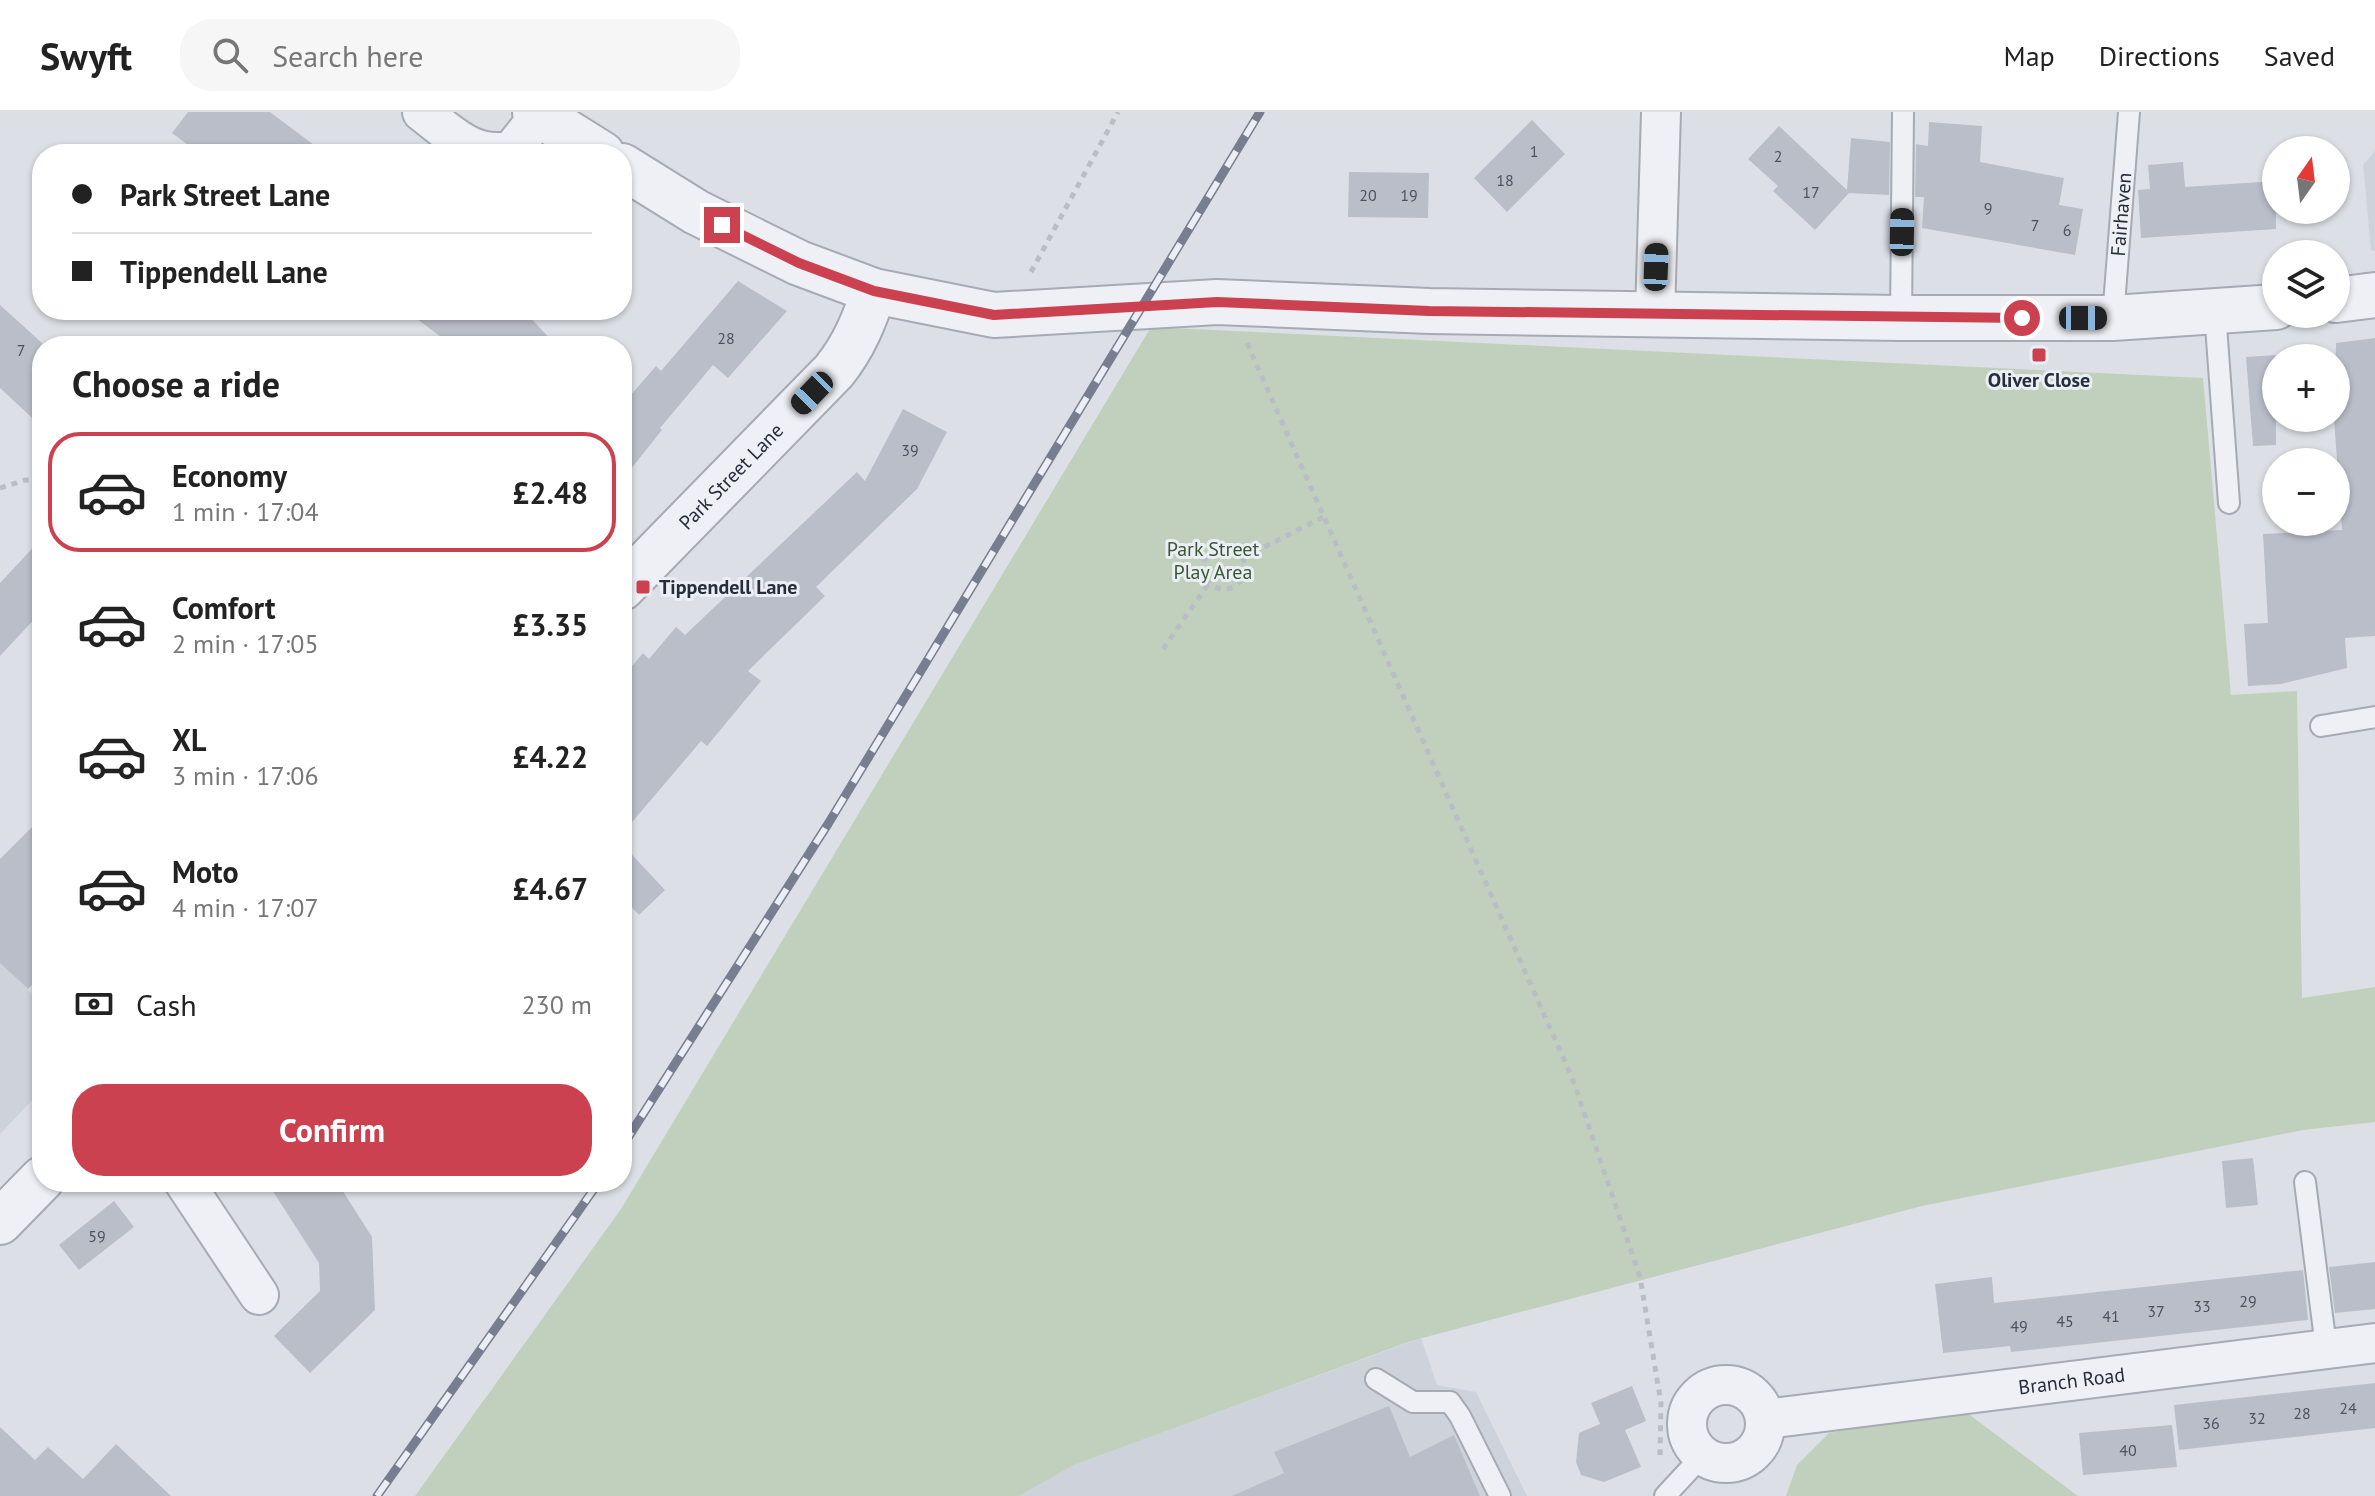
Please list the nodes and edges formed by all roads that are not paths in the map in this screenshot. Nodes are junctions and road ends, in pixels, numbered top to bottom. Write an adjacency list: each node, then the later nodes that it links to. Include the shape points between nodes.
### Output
1 (422, 112): 6 (street)
2 (1661, 112): 15 (street)
3 (1903, 112): 16 (lane)
4 (2129, 112): 17 (lane, Fairhaven)
5 (538, 114): 7 (street); 8 (street)
6 (465, 144)
7 (516, 144)
8 (586, 144)
9 (632, 172): 10 (street, via 696,212 799,263)
10 (874, 291): 15 (street, via 1008,315 1217,302); 19 (street, Park Street Lane, via 850,351 834,371)
11 (2375, 295): 12 (street)
12 (2350, 298)
13 (2262, 308): 14 (street)
14 (2215, 312): 17 (street); 18 (lane)
15 (1655, 314): 16 (street)
16 (1901, 318): 17 (street)
17 (2113, 318)
18 (2229, 503)
19 (632, 578)
20 (2375, 717): 21 (lane)
21 (2321, 726)
22 (2305, 1182): 28 (lane)
23 (32, 1189): 25 (street)
24 (191, 1192): 26 (street)
25 (0, 1222)
26 (259, 1295)
27 (2375, 1343): 28 (street, Branch Road)
28 (2326, 1347): 30 (street, Branch Road)
29 (1376, 1379): 32 (lane, via 1413,1402 1450,1402)
30 (1766, 1419): 31 (street, via 1758,1448 1746,1458 1732,1463); 31 (street, via 1761,1404 1737,1386 1707,1390 1695,1400 1687,1429)
31 (1702, 1456): 33 (lane)
32 (1500, 1496)
33 (1665, 1496)

